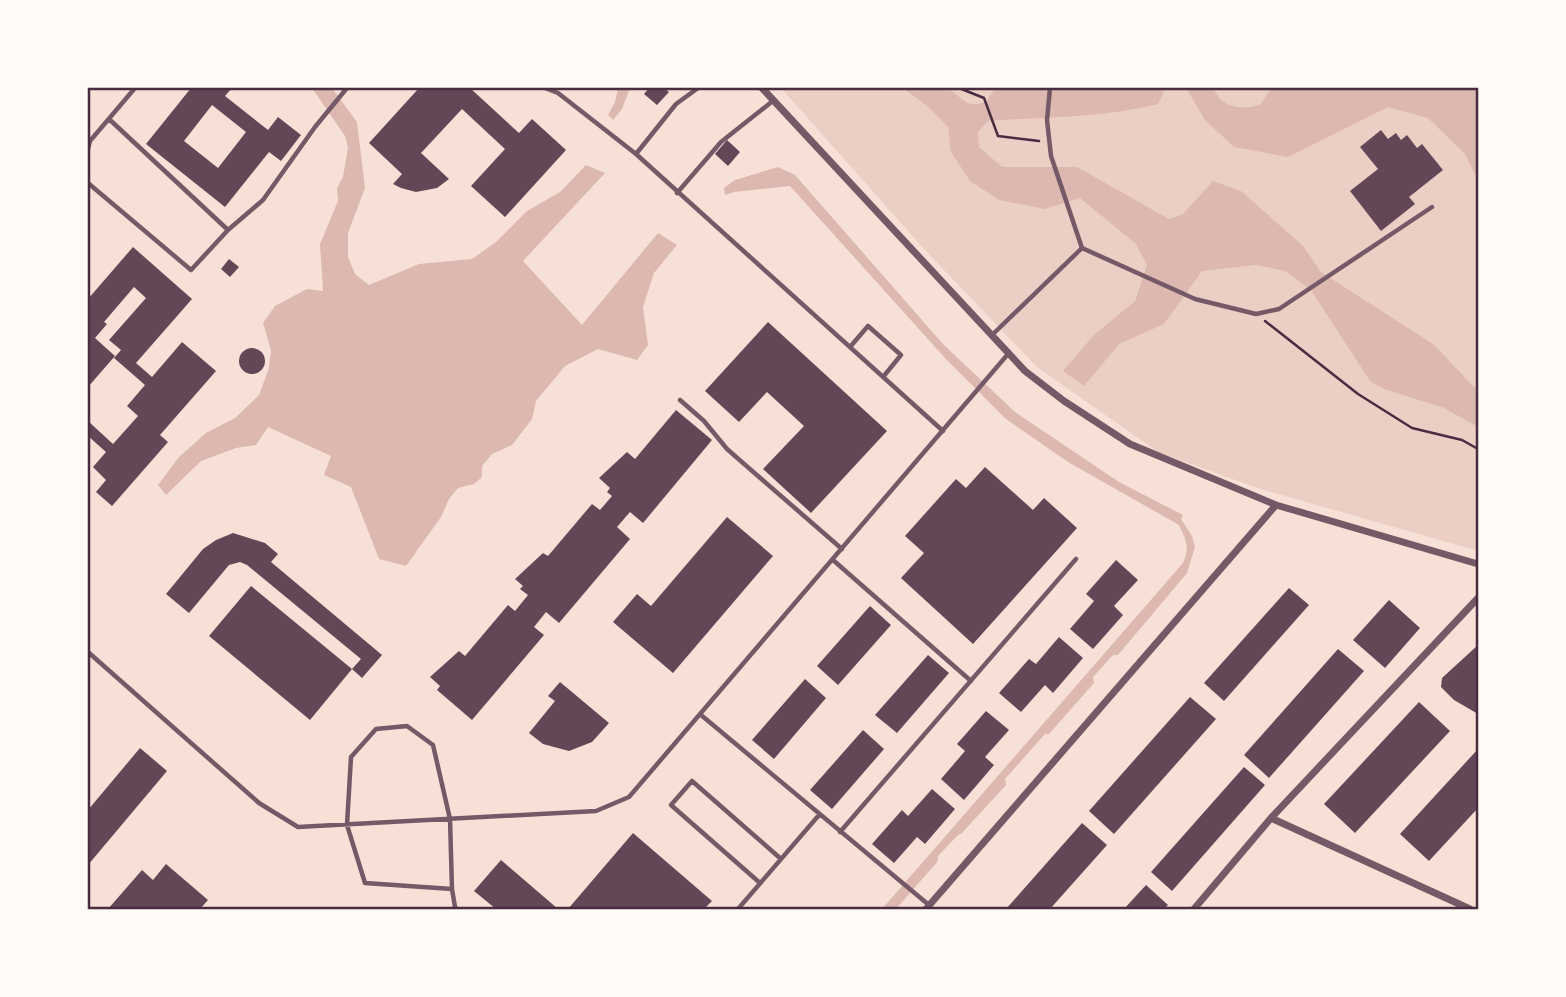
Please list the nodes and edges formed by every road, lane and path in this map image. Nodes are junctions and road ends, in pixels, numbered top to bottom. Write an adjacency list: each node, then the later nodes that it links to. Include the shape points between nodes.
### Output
1 (135, 88): 9 (lane)
2 (347, 88): 16 (lane, via 263,200)
3 (545, 88): 12 (lane, via 558,93)
4 (698, 88): 12 (lane, via 676,104)
5 (762, 88): 8 (street)
6 (959, 88): 10 (path, via 984,98 998,136)
7 (1050, 88): 10 (lane)
8 (774, 100): 14 (lane, via 721,142); 19 (street)
9 (109, 119): 11 (lane); 16 (lane)
10 (1049, 143): 17 (lane)
11 (88, 149)
12 (636, 154): 14 (lane)
13 (88, 183): 16 (lane, via 191,270)
14 (677, 193): 20 (lane)
15 (1432, 207): 18 (lane, via 1279,309)
16 (228, 230)
17 (1082, 248): 18 (lane, via 1195,299); 19 (lane)
18 (1256, 314): 25 (path, via 1358,394 1412,428 1462,440)
19 (991, 336): 21 (street)
20 (850, 347): 22 (lane); 22 (lane, via 868,326 901,355)
21 (1009, 354): 24 (lane); 26 (street, via 1064,401 1130,444)
22 (883, 377): 24 (lane)
23 (680, 400): 27 (lane, via 727,449)
24 (943, 431): 27 (lane)
25 (1479, 449)
26 (1276, 505): 30 (street); 43 (street)
27 (842, 549): 28 (lane)
28 (833, 559): 33 (lane); 34 (lane)
29 (1076, 559): 33 (lane)
30 (1479, 564)
31 (1479, 598): 36 (street)
32 (88, 652): 38 (lane, via 259,803 298,827)
33 (971, 681): 39 (lane)
34 (701, 715): 35 (lane); 37 (lane, via 629,797 596,811)
35 (819, 815): 39 (lane); 40 (lane)
36 (1271, 818): 46 (street); 47 (street)
37 (450, 819): 38 (lane); 38 (lane, via 433,745 407,726 376,729 351,757); 42 (lane)
38 (346, 825): 42 (lane, via 365,883)
39 (840, 832): 43 (lane)
40 (781, 859): 41 (lane); 41 (lane, via 692,781 671,805)
41 (760, 883): 45 (lane)
42 (452, 889): 44 (lane)
43 (930, 908)
44 (457, 909)
45 (738, 909)
46 (1194, 909)
47 (1470, 909)

